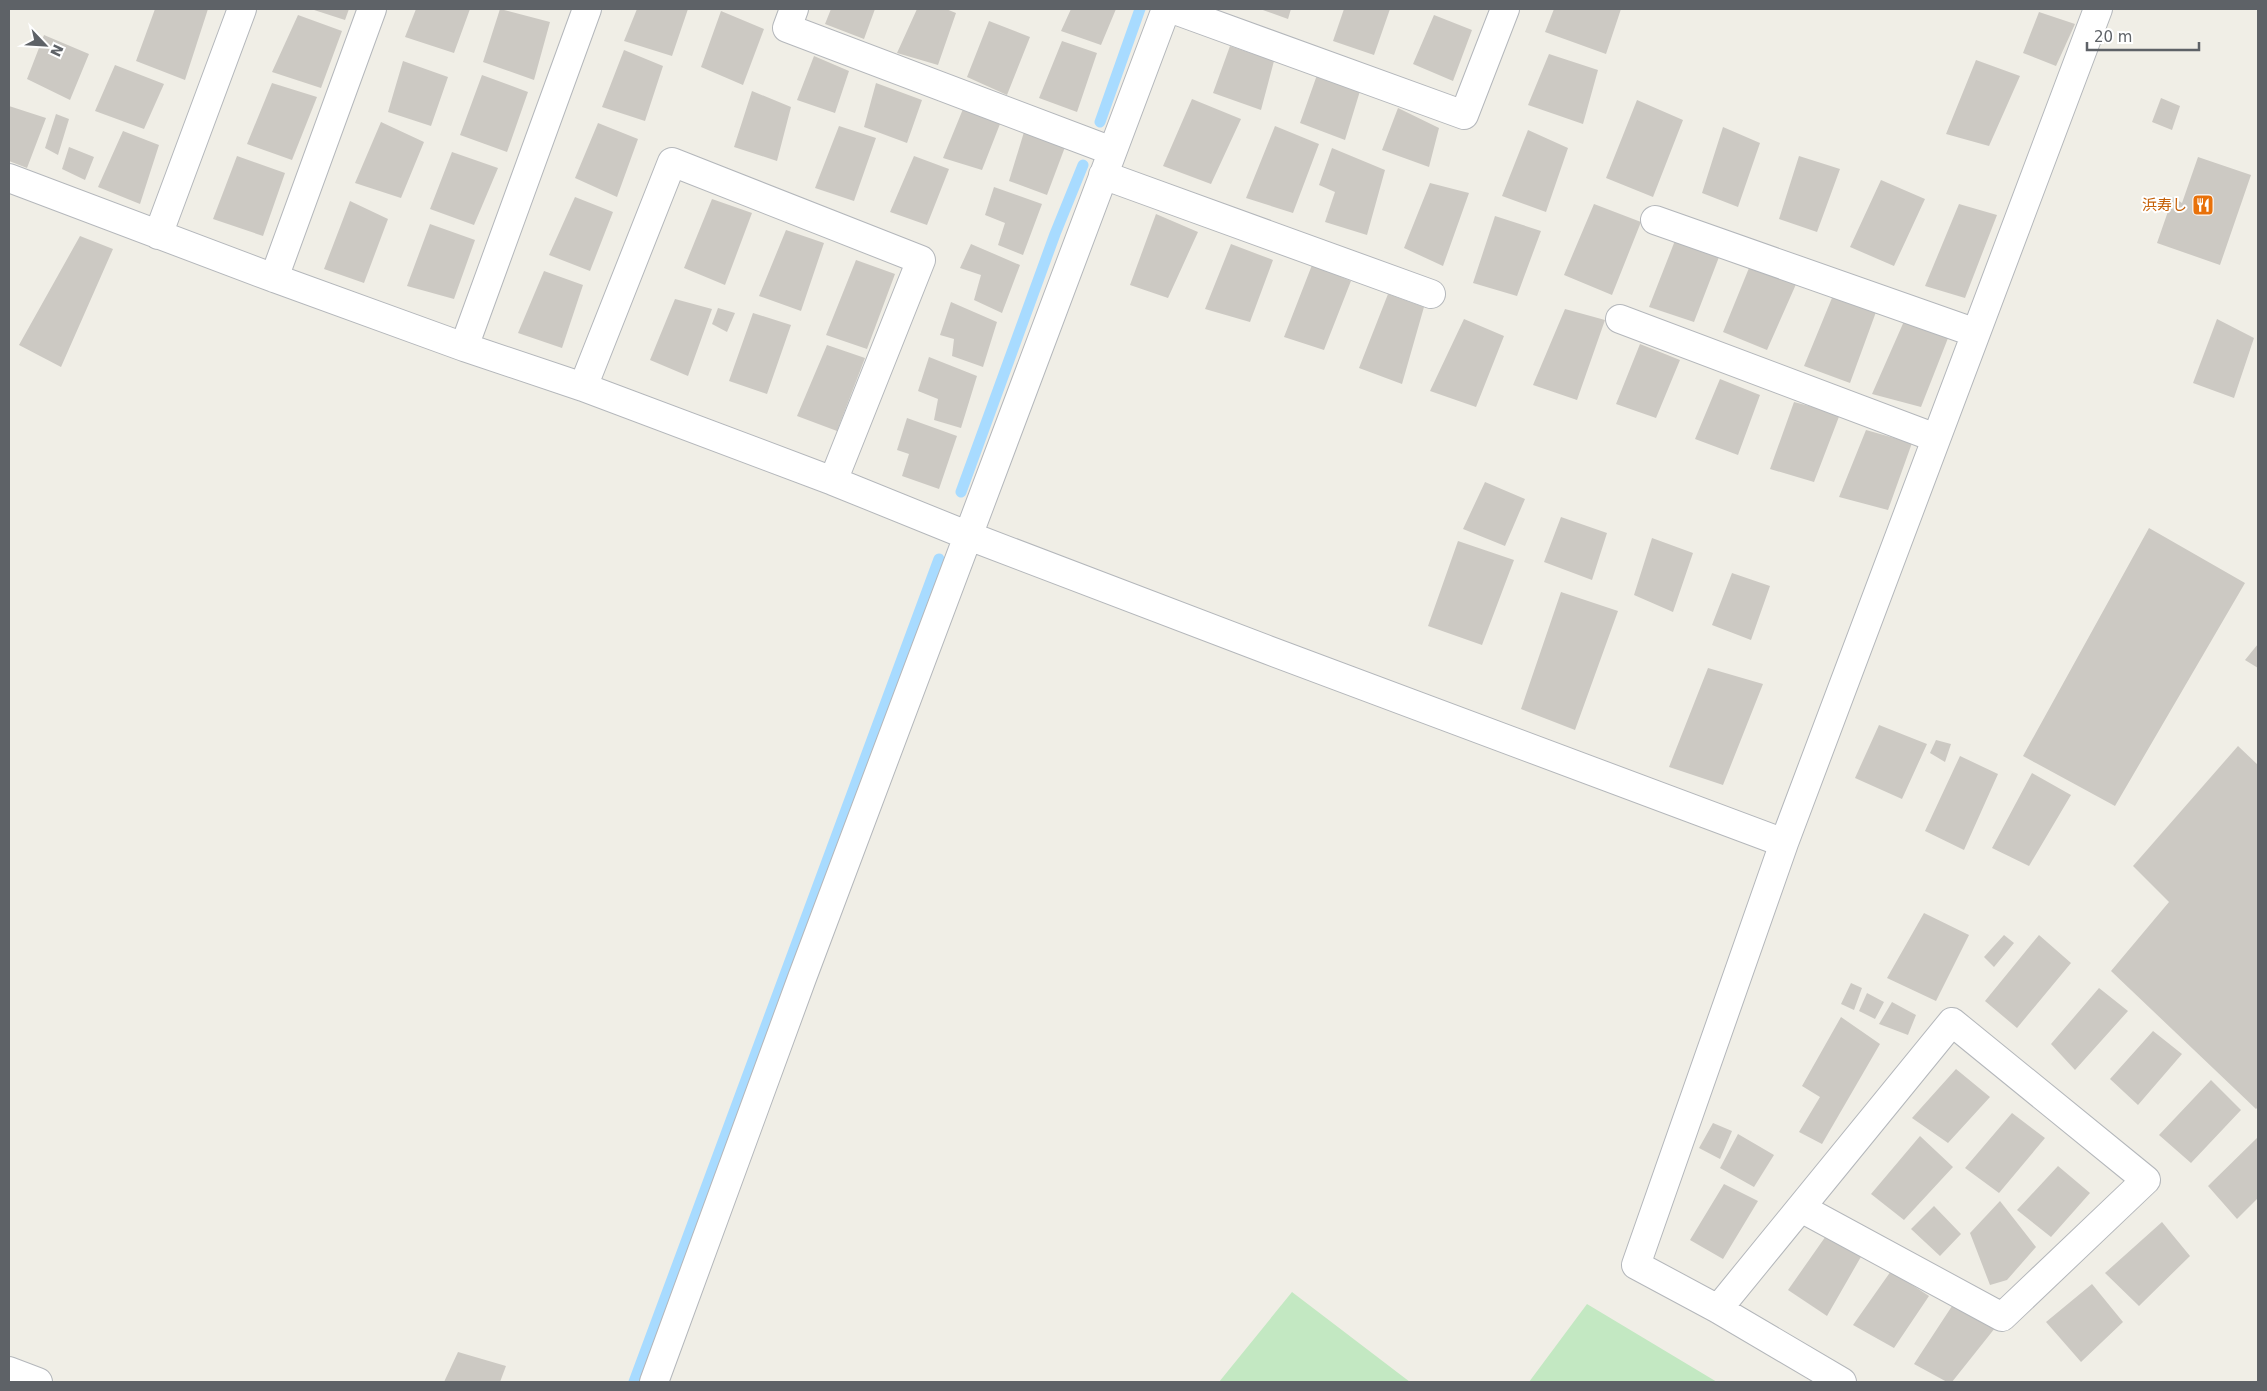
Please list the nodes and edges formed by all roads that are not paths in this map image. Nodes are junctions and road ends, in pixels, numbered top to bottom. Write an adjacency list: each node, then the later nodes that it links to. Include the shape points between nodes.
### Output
1 (242, 9): 12 (street)
2 (372, 9): 13 (street)
3 (587, 9): 17 (street)
4 (794, 9): 9 (street, via 786,28)
5 (1166, 9): 9 (street)
6 (1172, 9): 7 (street, via 1464,115)
7 (1505, 9)
8 (2098, 9): 16 (street)
9 (1108, 163): 14 (street); 21 (street)
10 (9, 178): 12 (street)
11 (1655, 220): 16 (street)
12 (158, 235): 13 (street)
13 (274, 278): 17 (street)
14 (1430, 294)
15 (1620, 319): 19 (street)
16 (1976, 333): 19 (street)
17 (464, 347): 18 (street)
18 (583, 387): 20 (street); 20 (street, via 672,162 921,260)
19 (1936, 438): 22 (street)
20 (833, 481): 21 (street)
21 (969, 536): 22 (street); 27 (street)
22 (1784, 843): 24 (street, via 1636,1265)
23 (1801, 1208): 23 (street, via 1952,1022 2146,1180 2002,1317); 24 (street)
24 (1718, 1309): 28 (street)
25 (9, 1371): 26 (street)
26 (38, 1382)
27 (654, 1382)
28 (1842, 1382)

